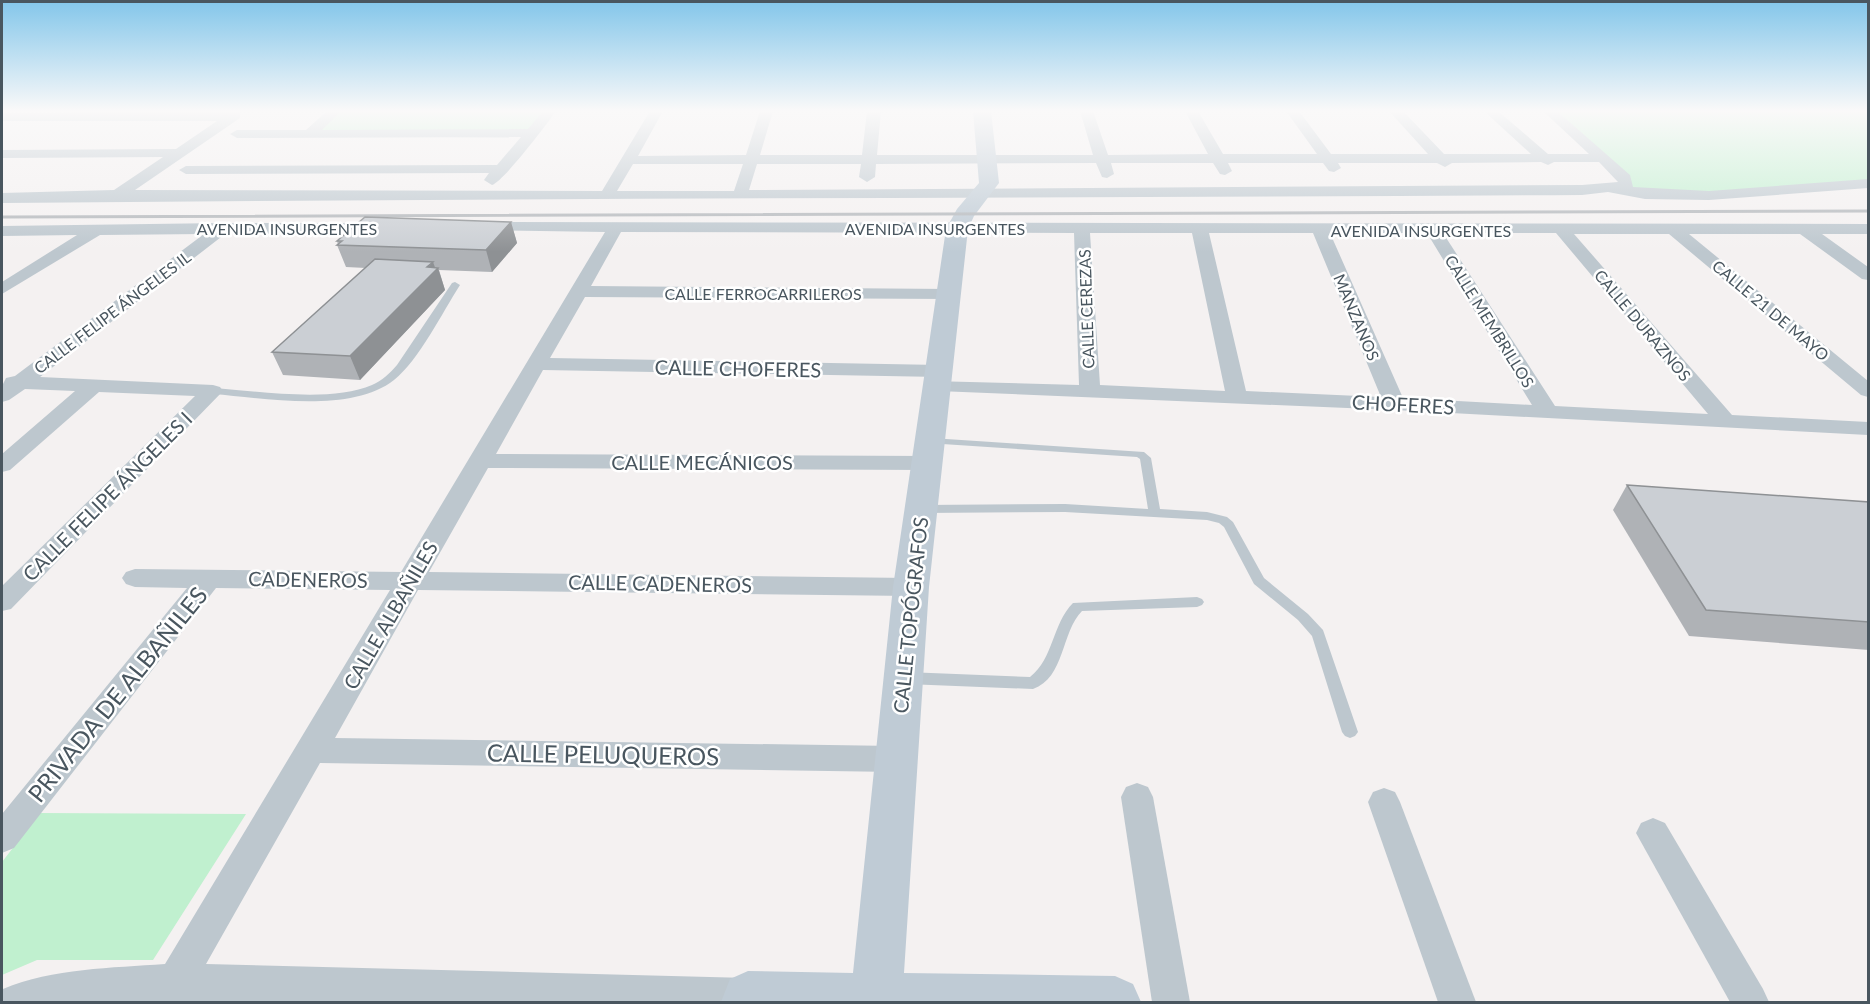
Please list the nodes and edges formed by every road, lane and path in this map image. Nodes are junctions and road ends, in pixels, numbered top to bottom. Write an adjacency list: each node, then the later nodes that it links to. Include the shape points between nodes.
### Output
1 (171, 158): 25 (street)
2 (511, 158): 13 (street)
3 (1326, 158): 4 (street); 7 (street); 20 (street)
4 (1440, 158): 5 (street); 21 (street)
5 (1545, 158): 6 (street); 18 (street)
6 (1604, 158): 17 (street, via 1625,178 1626,186)
7 (1218, 159): 12 (street); 19 (street)
8 (628, 160): 9 (street); 27 (street)
9 (750, 160): 10 (street); 26 (street)
10 (869, 160): 11 (street); 23 (street)
11 (987, 160): 12 (street); 24 (street, via 989,183)
12 (1102, 160): 22 (street)
13 (502, 169): 14 (street); 16 (street)
14 (186, 170)
15 (1869, 184): 17 (street, AVENIDA INSURGENTES, via 1708,196 1647,195)
16 (487, 186)
17 (1617, 189): 18 (street, AVENIDA INSURGENTES)
18 (1582, 190): 21 (street, AVENIDA INSURGENTES)
19 (1236, 191): 20 (street, AVENIDA INSURGENTES); 22 (street, AVENIDA INSURGENTES)
20 (1352, 191): 21 (street, AVENIDA INSURGENTES)
21 (1472, 191)
22 (1114, 193): 24 (street, AVENIDA INSURGENTES)
23 (865, 194): 24 (street, AVENIDA INSURGENTES); 26 (street, AVENIDA INSURGENTES)
24 (982, 194): 33 (street, via 962,214)
25 (118, 195): 27 (street, AVENIDA INSURGENTES); 28 (street, AVENIDA INSURGENTES)
26 (740, 195): 27 (street, AVENIDA INSURGENTES)
27 (607, 196)
28 (2, 198)
29 (616, 226): 30 (street, AVENIDA INSURGENTES); 33 (street, AVENIDA INSURGENTES); 47 (street, CALLE ALBAÑILES)
30 (465, 227)
31 (223, 228): 32 (street, AVENIDA INSURGENTES); 39 (street, AVENIDA INSURGENTES); 51 (street, CALLE FELIPE ÁNGELES IL)
32 (396, 228)
33 (957, 229): 34 (street, AVENIDA INSURGENTES); 48 (street, CALLE TOPÓGRAFOS)
34 (1083, 229): 40 (street, AVENIDA INSURGENTES); 54 (street, CALLE CEREZAS)
35 (1561, 229): 36 (street, AVENIDA INSURGENTES); 41 (street, AVENIDA INSURGENTES); 60 (street, CALLE DURAZNOS)
36 (1673, 229): 37 (street, AVENIDA INSURGENTES); 53 (street, CALLE 21 DE MAYO)
37 (1804, 229): 38 (street, AVENIDA INSURGENTES); 44 (street)
38 (1869, 229)
39 (97, 230): 42 (street, AVENIDA INSURGENTES); 46 (street)
40 (1200, 230): 43 (street, AVENIDA INSURGENTES); 57 (street)
41 (1433, 230): 43 (street, AVENIDA INSURGENTES); 59 (street, CALLE MEMBRILLOS)
42 (2, 231)
43 (1320, 231): 58 (street, MANZANOS)
44 (1869, 275)
45 (455, 285): 55 (lane, via 400,367 372,390 341,397)
46 (2, 289)
47 (577, 291): 48 (street, CALLE FERROCARRILEROS); 49 (street, CALLE ALBAÑILES)
48 (950, 294): 50 (street, CALLE TOPÓGRAFOS)
49 (536, 364): 50 (street, CALLE CHOFERES); 63 (street, CALLE ALBAÑILES)
50 (939, 378): 54 (street, CHOFERES); 62 (street, CALLE TOPÓGRAFOS)
51 (10, 382): 52 (street); 56 (street, CALLE FELIPE ÁNGELES IL)
52 (95, 385): 55 (street); 64 (street)
53 (1867, 389)
54 (1089, 390): 57 (street, CHOFERES)
55 (213, 391): 71 (street, CALLE FELIPE ÁNGELES I)
56 (2, 396)
57 (1237, 397): 58 (street, CHOFERES)
58 (1395, 404): 59 (street, CHOFERES)
59 (1547, 411): 60 (street, CHOFERES)
60 (1725, 421): 61 (street, CHOFERES)
61 (1869, 429)
62 (928, 452): 63 (street, CALLE MECÁNICOS); 65 (street, CALLE TOPÓGRAFOS); 66 (lane, via 1140,454 1146,458)
63 (478, 461): 69 (street, CALLE ALBAÑILES)
64 (2, 465)
65 (921, 509): 66 (lane, via 1053,508); 70 (street, CALLE TOPÓGRAFOS)
66 (1155, 513): 74 (lane, via 1207,516 1229,525 1259,581 1318,634)
67 (135, 578): 68 (street, CADENEROS)
68 (210, 578): 69 (street, CADENEROS); 80 (street, PRIVADA DE ALBAÑILES)
69 (409, 581): 70 (street, CALLE CADENEROS); 75 (street, CALLE ALBAÑILES)
70 (911, 587): 73 (street, CALLE TOPÓGRAFOS)
71 (2, 602)
72 (1197, 602): 73 (lane, via 1078,606 1047,673 1033,683)
73 (902, 677): 76 (street, CALLE TOPÓGRAFOS)
74 (1350, 732)
75 (311, 750): 76 (street, CALLE PELUQUEROS); 81 (street, CALLE ALBAÑILES)
76 (895, 759): 84 (street, CALLE TOPÓGRAFOS)
77 (1137, 797): 87 (street)
78 (1384, 802): 88 (street)
79 (1653, 832): 89 (street)
80 (2, 838)
81 (170, 992): 82 (street); 85 (street, via 81,989)
82 (456, 996): 83 (street)
83 (748, 1000): 84 (street)
84 (876, 1000): 86 (street)
85 (16, 1002)
86 (1115, 1002)
87 (1171, 1002)
88 (1457, 1002)
89 (1750, 1002)

